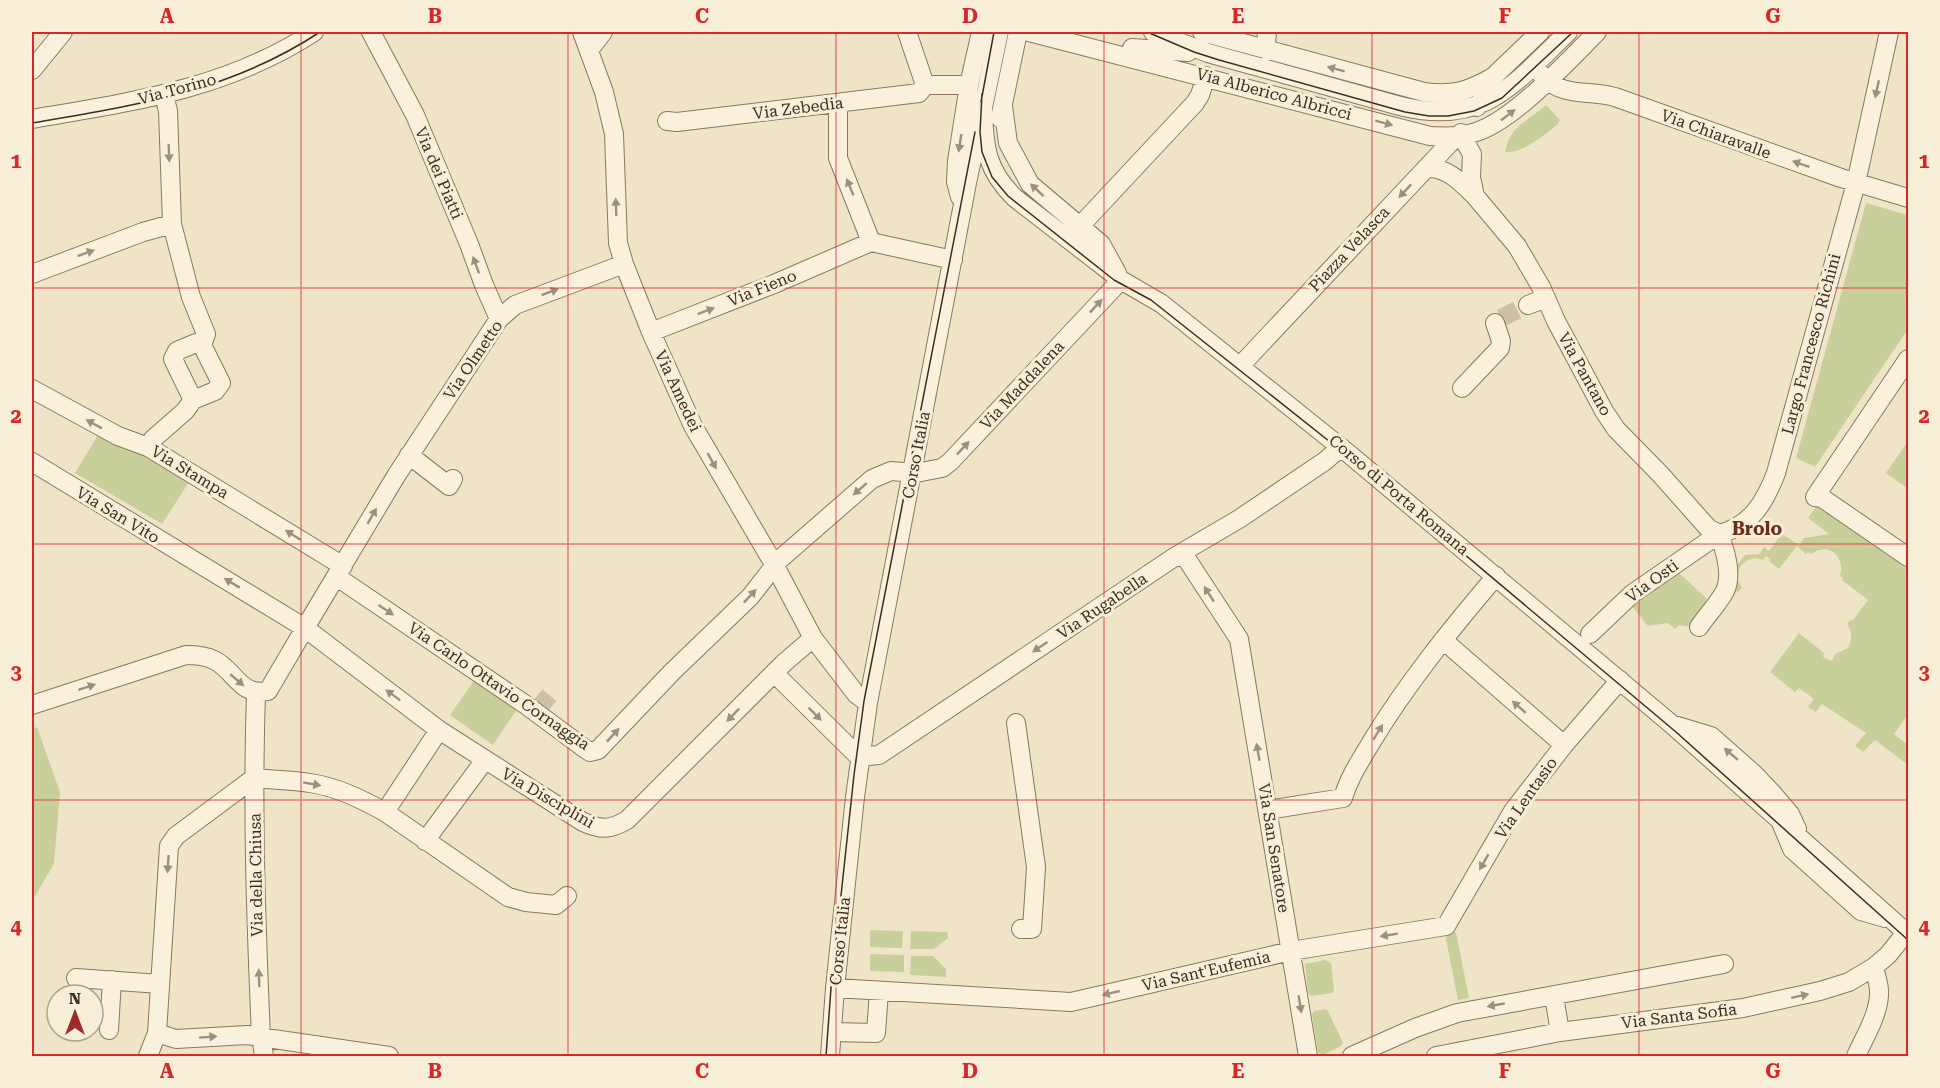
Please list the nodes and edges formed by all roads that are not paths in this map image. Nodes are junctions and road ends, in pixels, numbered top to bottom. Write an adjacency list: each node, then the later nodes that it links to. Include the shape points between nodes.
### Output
1 (63, 32): 25 (street)
2 (314, 32): 31 (street, Via Torino, via 242,69)
3 (371, 32): 55 (street, Via dei Piatti, one-way to 3, via 415,115)
4 (582, 32): 20 (street, Via Amedei)
5 (603, 32): 20 (street)
6 (907, 32): 29 (street)
7 (981, 32): 30 (street)
8 (999, 32): 35 (street)
9 (1018, 32): 33 (street)
10 (1029, 32): 18 (street, Via Alberico Albricci)
11 (1153, 32): 22 (street, Via Alberico Albricci)
12 (1202, 32): 21 (street)
13 (1267, 32): 21 (street)
14 (1540, 32): 23 (street)
15 (1566, 32): 19 (street); 24 (street)
16 (1597, 32): 19 (street)
17 (1889, 32): 42 (street, Largo Francesco Richini, one-way to 42)
18 (1088, 45): 22 (street, Via Alberico Albricci); 26 (street, Via Alberico Albricci)
19 (1580, 48): 28 (street)
20 (590, 49): 50 (street, Via Amedei, one-way to 20, via 617,228 614,134)
21 (1267, 51): 27 (street, one-way to 21, via 1473,88 1442,95)
22 (1208, 53): 34 (street, Via Alberico Albricci, via 1419,111 1442,113)
23 (1511, 60): 24 (street); 27 (street)
24 (1532, 65): 28 (street); 34 (street, via 1496,97)
25 (32, 69)
26 (1206, 76): 38 (street, Via Alberico Albricci, one-way to 38, via 1430,136); 47 (street, via 1195,103)
27 (1492, 77): 34 (street)
28 (1547, 81): 38 (street, one-way to 28, via 1499,121); 42 (street, Via Chiaravalle, one-way to 28, via 1743,151 1615,97 1574,93)
29 (925, 85): 30 (street); 32 (street, Via Zebedia, via 919,93)
30 (969, 85): 45 (street, one-way to 45, via 957,161 956,182)
31 (164, 95): 36 (street, Via Torino); 46 (street, one-way to 46, via 168,111)
32 (838, 104): 37 (street, Via Zebedia); 48 (street, one-way to 32, via 838,158)
33 (1003, 106): 39 (street); 47 (street, one-way to 33, via 1036,190 1022,172 1008,143)
34 (1477, 106): 38 (street)
35 (983, 110): 39 (street, Corso di Porta Romana); 41 (street, Corso Italia)
36 (32, 120)
37 (667, 121)
38 (1461, 135): 40 (street, Piazza Velasca); 43 (street, via 1472,154)
39 (987, 153): 41 (street); 52 (street, Corso di Porta Romana, via 1008,191)
40 (1425, 169): 43 (street, Via Pantano, via 1435,168 1449,174); 60 (street, Piazza Velasca, one-way to 60)
41 (967, 183): 45 (street, Corso Italia)
42 (1856, 183): 44 (street); 70 (street, Largo Francesco Richini, via 1768,494 1755,514 1732,531)
43 (1475, 196): 53 (street, Via Pantano, via 1517,246)
44 (1908, 198)
45 (963, 208): 49 (street, Corso Italia)
46 (172, 224): 51 (street, one-way to 46); 58 (street, via 191,297 206,334)
47 (1080, 226): 52 (street, via 1101,244)
48 (872, 242): 49 (street); 57 (street, Via Fieno, one-way to 48)
49 (953, 260): 68 (street, Corso Italia)
50 (624, 264): 55 (street, Via Olmetto, one-way to 50, via 515,305); 57 (street, Via Amedei)
51 (32, 274)
52 (1120, 280): 60 (street, Corso di Porta Romana, via 1162,304); 68 (street, Via Maddalena, one-way to 52, via 942,468 950,462)
53 (1547, 303): 54 (street); 70 (street, Via Pantano, via 1616,429 1708,528)
54 (1530, 310)
55 (499, 318): 66 (street, Via Olmetto)
56 (1500, 321): 61 (street, via 1500,348)
57 (651, 332): 73 (street, Via Amedei, one-way to 73, via 693,426)
58 (202, 345): 63 (street, via 221,383 214,391); 63 (street, via 196,343 177,351 173,359)
59 (1908, 358): 72 (street, via 1815,497)
60 (1240, 366): 65 (street, Corso di Porta Romana)
61 (1462, 388)
62 (32, 389): 64 (street, Via Stampa, one-way to 62, via 118,436)
63 (193, 400): 64 (street)
64 (148, 447): 74 (street, Via Stampa, one-way to 64)
65 (1341, 447): 71 (street, Via Rugabella, via 1239,519); 75 (street, Corso di Porta Romana)
66 (409, 455): 69 (street, via 449,486); 74 (street, Via Olmetto, one-way to 66)
67 (32, 462): 77 (street, Via San Vito, one-way to 67)
68 (913, 472): 73 (street, Via Maddalena, one-way to 73, via 891,471 872,479); 84 (street, Corso Italia)
69 (453, 479)
70 (1719, 534): 76 (street, via 1725,552 1725,590); 78 (street, Via Osti, via 1632,594)
71 (1176, 556): 90 (street, Via Rugabella, one-way to 90, via 879,755); 94 (street, Via San Senatore, one-way to 71, via 1239,639 1186,558)
72 (1908, 557)
73 (775, 566): 74 (street, Via Carlo Ottavio Cornaggia, one-way to 73, via 590,752 598,750 750,597); 79 (street, Via Amedei)
74 (340, 572): 77 (street, Via Olmetto)
75 (1496, 576): 80 (street); 82 (street, Corso di Porta Romana)
76 (1699, 627)
77 (305, 628): 83 (street, Via Olmetto, via 268,691); 88 (street, Via Disciplini, one-way to 77)
78 (1590, 634)
79 (813, 638): 81 (street, Via Disciplini); 84 (street, Via Amedei, via 856,694)
80 (1443, 640): 89 (street, one-way to 80); 94 (street, one-way to 80, via 1343,798 1347,783 1395,703)
81 (774, 673): 90 (street, one-way to 90); 91 (street, Via Disciplini, one-way to 91, via 650,800 615,827 597,828 583,822)
82 (1620, 680): 86 (street, Corso di Porta Romana); 89 (street, Via Lentasio)
83 (256, 694): 85 (street, one-way to 83, via 186,655 215,660); 92 (street, Via della Chiusa)
84 (868, 703): 90 (street, Corso Italia)
85 (32, 705)
86 (1669, 722): 97 (street, Corso di Porta Romana); 98 (street, Corso di Porta Romana, one-way to 86, via 1790,814 1753,773 1711,736)
87 (1016, 723): 102 (street, via 1036,867 1032,928)
88 (439, 730): 91 (street, Via Disciplini); 95 (street)
89 (1564, 745): 101 (street, Via Lentasio, one-way to 101, via 1513,811)
90 (860, 755): 110 (street, Corso Italia)
91 (484, 760): 99 (street)
92 (254, 777): 93 (street); 95 (street, one-way to 95, via 311,783 341,791); 96 (street, Via della Chiusa)
93 (216, 807): 96 (street, via 239,808); 109 (street, one-way to 109, via 176,836 169,846)
94 (1268, 810): 104 (street, Via San Senatore)
95 (384, 812): 99 (street)
96 (255, 816): 117 (street, Via della Chiusa, one-way to 96)
97 (1780, 820): 98 (street, Corso di Porta Romana); 103 (street, Corso di Porta Romana, via 1792,849 1861,910 1882,917)
98 (1802, 840): 103 (street, Corso di Porta Romana)
99 (425, 841): 100 (street, via 508,897 556,905)
100 (567, 896)
101 (1446, 926): 104 (street, Via Sant'Eufemia, one-way to 104)
102 (1021, 928)
103 (1905, 932): 106 (street, Via Santa Sofia)
104 (1291, 951): 111 (street, Via Sant'Eufemia, one-way to 111, via 1071,1002); 124 (street, Via San Senatore, one-way to 124)
105 (1724, 964): 112 (street)
106 (1874, 967): 115 (street, Via Santa Sofia, one-way to 106, via 1743,1008 1849,982); 127 (street, via 1878,999)
107 (76, 978): 108 (street)
108 (112, 980): 109 (street); 113 (street)
109 (160, 984): 116 (street)
110 (835, 988): 111 (street, Via Sant'Eufemia); 114 (street, Corso Italia)
111 (879, 991): 114 (street, via 876,1033)
112 (1554, 996): 115 (street); 125 (street, one-way to 125, via 1457,1013)
113 (109, 1030)
114 (832, 1032): 123 (street, Corso Italia)
115 (1560, 1032): 118 (street, Via Santa Sofia)
116 (157, 1033): 117 (street, one-way to 117, via 176,1039); 120 (street)
117 (261, 1036): 119 (street); 121 (street, Via della Chiusa)
118 (1504, 1049): 126 (street, Via Santa Sofia)
119 (346, 1053): 122 (street)
120 (148, 1056)
121 (264, 1056)
122 (389, 1056)
123 (830, 1056)
124 (1308, 1056)
125 (1352, 1056)
126 (1436, 1056)
127 (1856, 1056)

